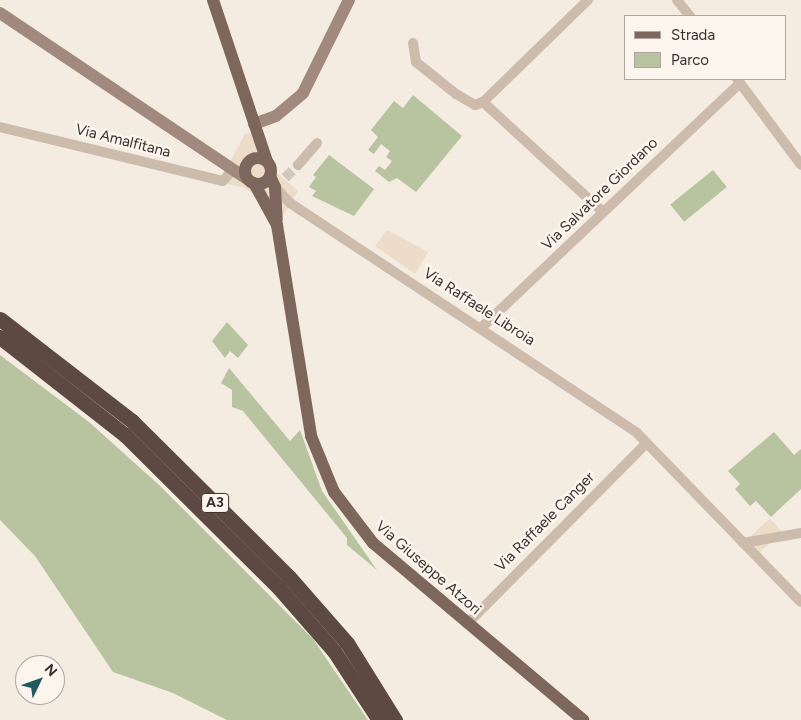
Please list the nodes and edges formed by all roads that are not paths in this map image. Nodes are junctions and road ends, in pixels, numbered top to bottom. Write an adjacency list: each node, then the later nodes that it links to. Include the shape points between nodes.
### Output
1 (213, 0): 10 (main road, Via Giuseppe Atzori)
2 (349, 0): 10 (street, via 303,93 276,116)
3 (588, 0): 9 (street)
4 (677, 0): 6 (street)
5 (0, 13): 17 (street, via 125,97)
6 (689, 15)
7 (413, 43): 9 (street, via 411,54 422,67 456,94 476,105)
8 (738, 81): 16 (street); 20 (street, Via Salvatore Giordano)
9 (483, 102): 20 (street)
10 (254, 124): 12 (main road, Via Giuseppe Atzori)
11 (0, 127): 17 (street, Via Amalfitana, via 223,181)
12 (258, 142): 14 (main road, Via Giuseppe Atzori); 17 (main road)
13 (317, 143): 15 (street)
14 (267, 161): 17 (main road, via 259,157); 18 (main road, Via Giuseppe Atzori)
15 (298, 165)
16 (801, 165)
17 (245, 171): 18 (main road); 19 (main road)
18 (273, 181): 19 (main road, Via Giuseppe Atzori)
19 (279, 203): 22 (street, Via Raffaele Libroia); 28 (main road, Via Giuseppe Atzori, via 277,225 311,436 322,469 354,523)
20 (602, 211): 22 (street, Via Salvatore Giordano)
21 (0, 319): 30 (highway, A3, via 124,415 283,570 347,643)
22 (482, 327): 24 (street, Via Raffaele Libroia)
23 (0, 337): 29 (highway, A3, via 131,441 279,588 334,651)
24 (647, 443): 26 (street, Via Raffaele Libroia); 28 (street, Via Raffaele Canger)
25 (801, 533): 26 (street)
26 (744, 543): 27 (street, Via Raffaele Libroia)
27 (801, 602)
28 (467, 624): 31 (main road, Via Giuseppe Atzori)
29 (379, 720)
30 (396, 720)
31 (582, 720)

